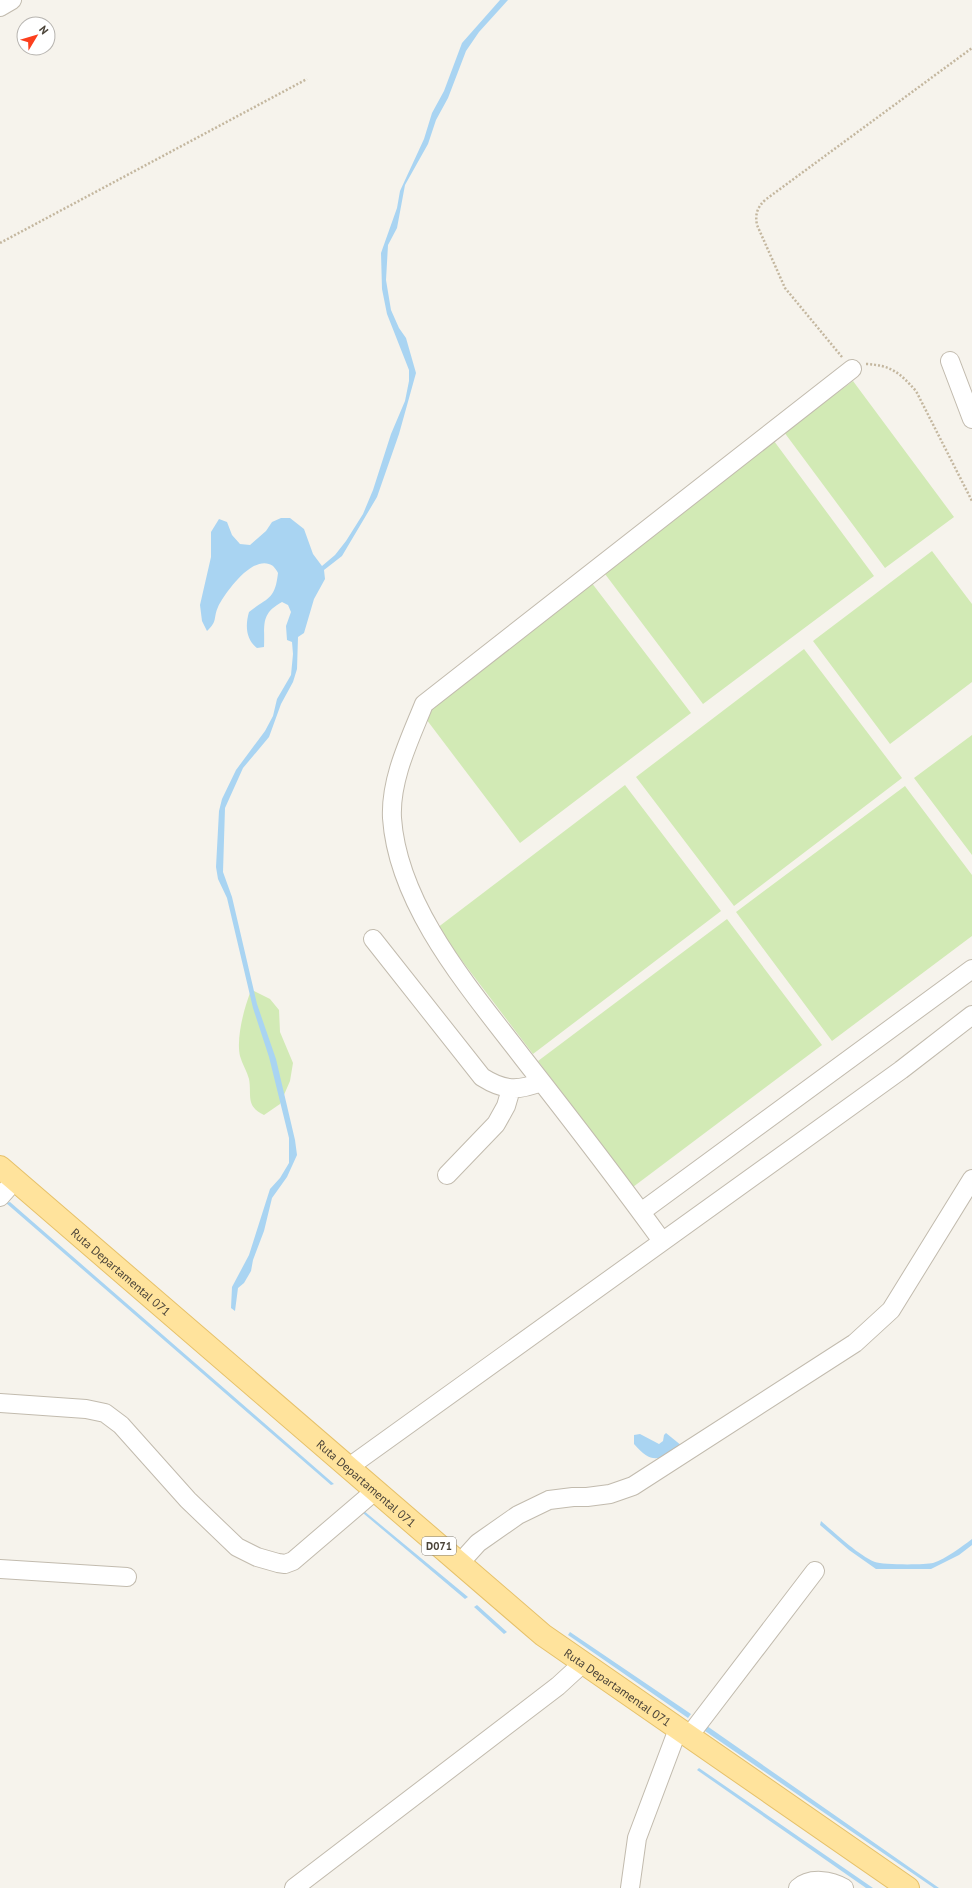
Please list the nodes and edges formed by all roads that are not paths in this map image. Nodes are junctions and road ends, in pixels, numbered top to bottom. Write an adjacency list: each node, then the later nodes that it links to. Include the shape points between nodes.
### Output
1 (12, 0): 2 (street)
2 (0, 7)
3 (950, 361): 5 (street)
4 (852, 369): 9 (street, via 424,704 395,788 392,818 401,866 417,906 445,951 482,1005)
5 (972, 419)
6 (373, 939): 10 (street, via 482,1077 495,1086)
7 (972, 969): 15 (street)
8 (972, 1015): 16 (street, via 901,1070)
9 (541, 1082): 10 (street); 15 (street)
10 (511, 1089): 12 (street, via 506,1106 496,1124)
11 (8, 1174): 14 (street); 18 (main road, Ruta Departamental 071 / D071)
12 (447, 1175)
13 (972, 1179): 20 (street, via 891,1310 855,1343 633,1486 610,1494 549,1500 518,1515 478,1543)
14 (0, 1197)
15 (640, 1212): 16 (street)
16 (662, 1241): 18 (street)
17 (0, 1403): 19 (street, via 105,1412 121,1425 188,1500 237,1547 257,1557 278,1563 293,1561)
18 (349, 1467): 19 (main road, Ruta Departamental 071 / D071)
19 (376, 1490): 20 (main road, Ruta Departamental 071 / D071)
20 (459, 1564): 24 (main road, Ruta Departamental 071 / D071, via 543,1635)
21 (0, 1570): 23 (street)
22 (815, 1571): 25 (street)
23 (127, 1577)
24 (582, 1664): 25 (main road, Ruta Departamental 071 / D071); 26 (street, via 558,1686)
25 (684, 1732): 27 (street, via 637,1838); 30 (main road, Ruta Departamental 071 / D071)
26 (294, 1888)
27 (630, 1888)
28 (798, 1888): 29 (street, via 802,1884 822,1880 835,1882)
29 (844, 1888)
30 (908, 1888)

